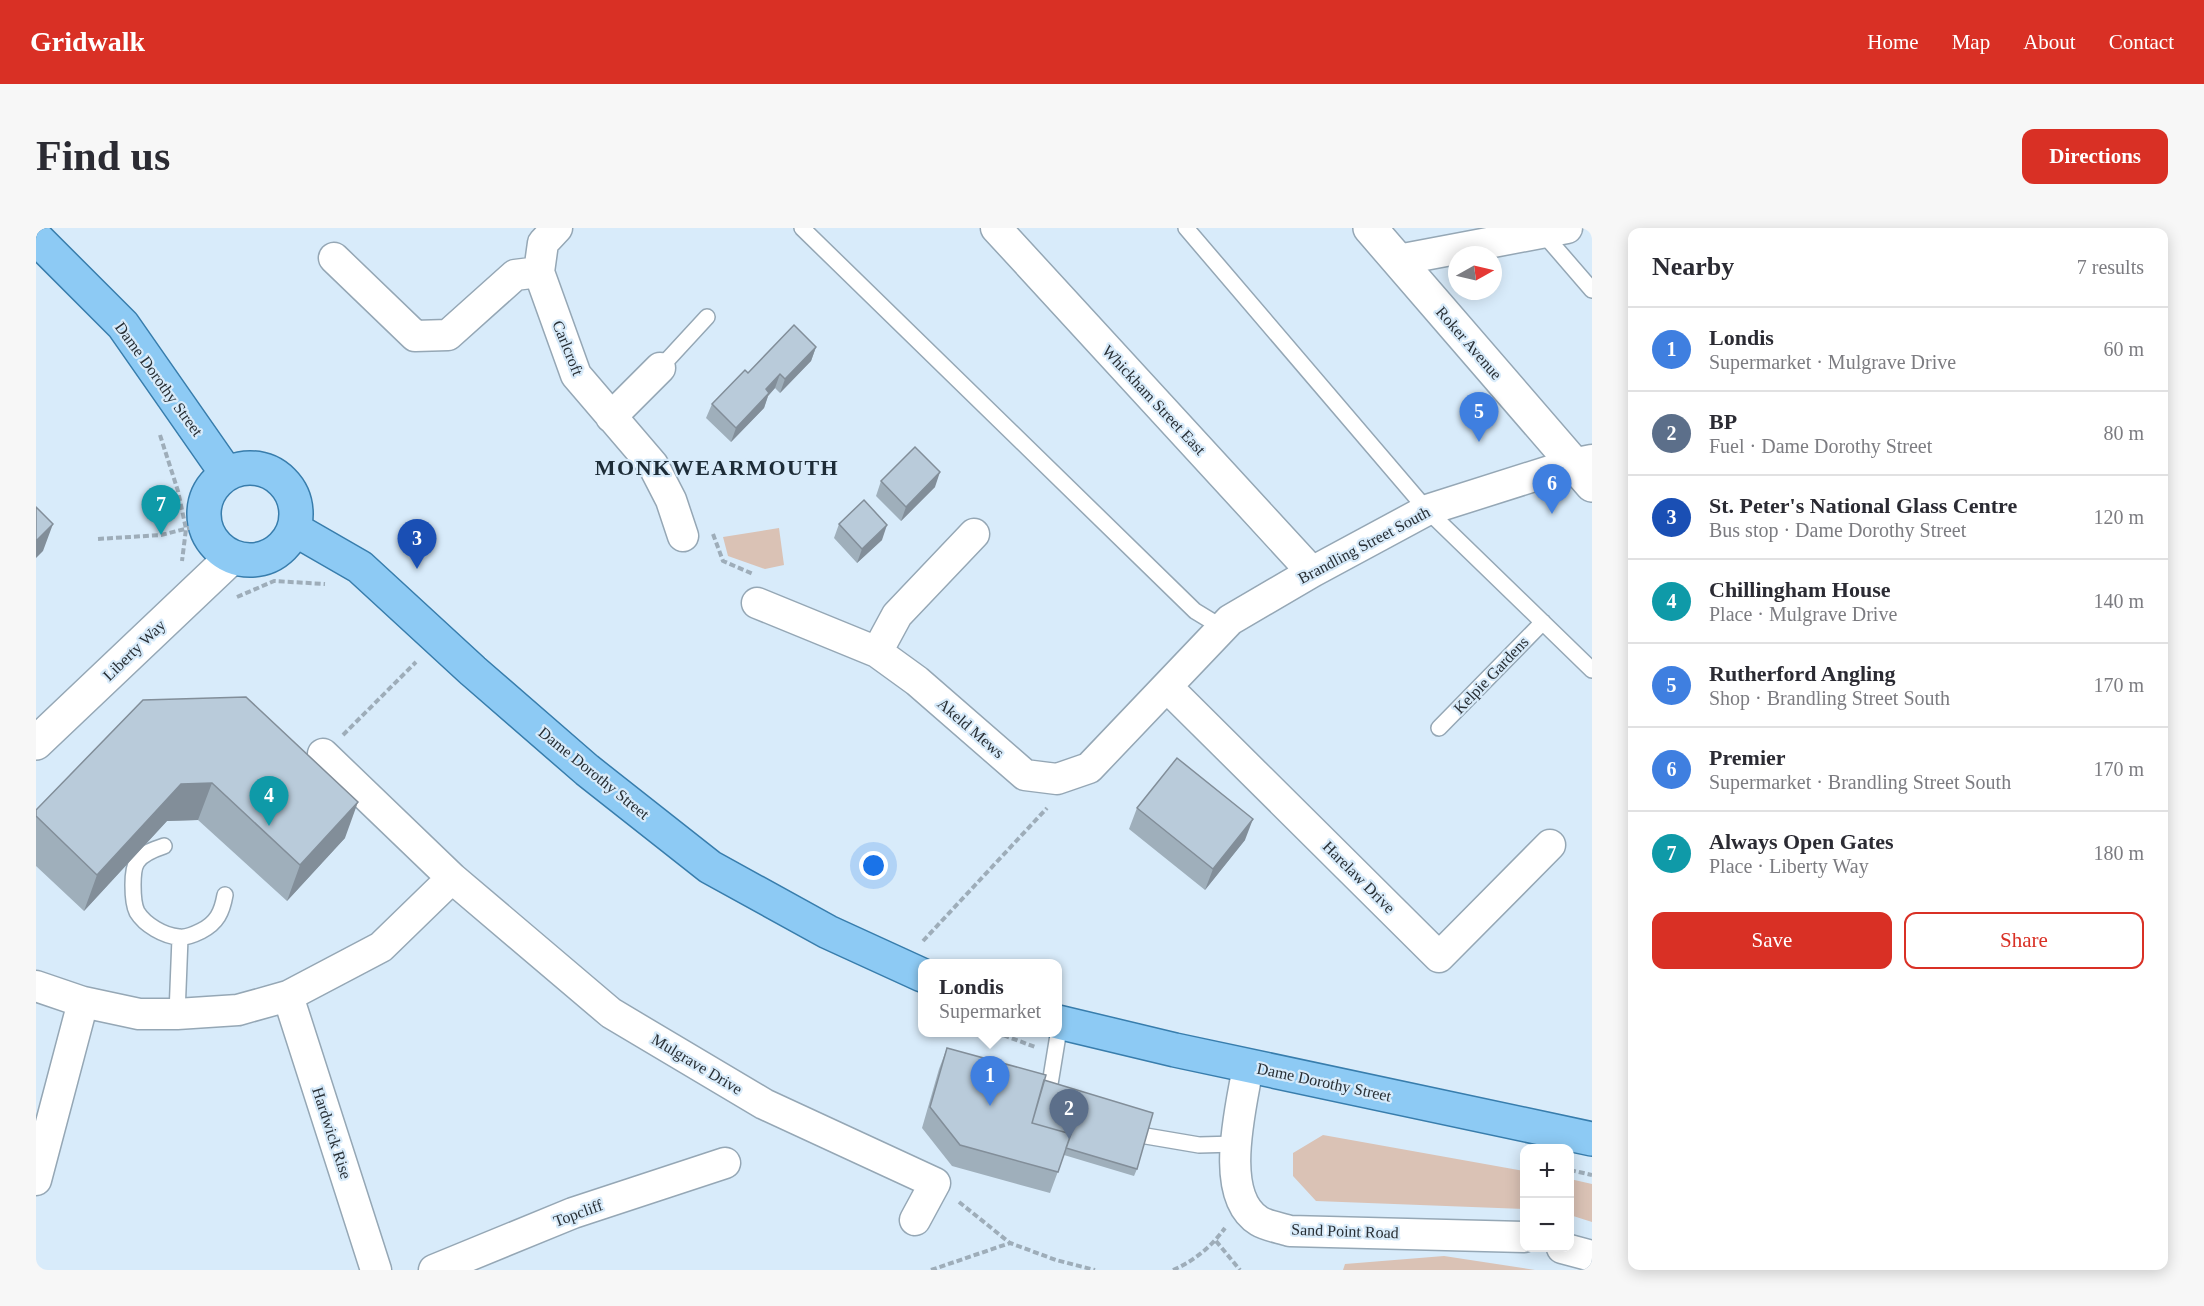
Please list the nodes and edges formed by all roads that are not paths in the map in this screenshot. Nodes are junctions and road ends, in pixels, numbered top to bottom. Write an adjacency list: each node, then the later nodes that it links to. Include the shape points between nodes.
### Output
1 (557, 228): 10 (street, via 543,243)
2 (802, 228): 25 (lane, via 1195,611)
3 (996, 228): 22 (street, Whickham Street East)
4 (1186, 228): 17 (lane)
5 (1370, 228): 9 (street, Roker Avenue)
6 (1550, 230): 9 (street); 11 (lane)
7 (36, 238): 16 (main road, Dame Dorothy Street, via 123,325)
8 (334, 258): 10 (street, via 416,336 448,334 515,275)
9 (1398, 260): 15 (street, Roker Avenue)
10 (539, 272): 14 (street, Carlcroft, via 576,375)
11 (1592, 290)
12 (707, 317): 13 (lane)
13 (660, 368): 14 (street)
14 (611, 417): 20 (street, Carlcroft, via 653,465)
15 (1585, 470): 17 (street, Brandling Street South)
16 (226, 474): 18 (main road, via 254,468 279,478 294,502); 21 (main road, via 208,495 196,527)
17 (1427, 510): 22 (street, Brandling Street South); 24 (lane)
18 (294, 529): 21 (main road, via 276,553 262,559); 37 (main road, Dame Dorothy Street, via 360,567 587,770 710,867 828,932)
19 (974, 534): 26 (street, via 897,615)
20 (683, 536)
21 (232, 557): 30 (street, Liberty Way)
22 (1312, 572): 25 (street, Brandling Street South, via 1230,620)
23 (758, 603): 26 (street, Akeld Mews)
24 (1543, 622): 27 (lane); 29 (lane, Kelpie Gardens)
25 (1223, 628): 28 (street, Brandling Street South)
26 (877, 652): 28 (street, Akeld Mews, via 917,681 1025,775 1056,779 1089,768)
27 (1592, 670)
28 (1167, 687): 32 (street, Harelaw Drive, via 1439,957)
29 (1439, 728)
30 (36, 743)
31 (323, 754): 34 (street, Mulgrave Drive)
32 (1550, 845)
33 (164, 846): 36 (lane, via 151,850 137,862 133,895 136,911 146,923)
34 (452, 878): 39 (street, via 381,947); 51 (street, Mulgrave Drive, via 611,1013 764,1104 935,1183)
35 (225, 895): 36 (lane, via 222,911 214,922)
36 (180, 938): 41 (lane)
37 (912, 970)
38 (36, 986): 40 (street)
39 (288, 996): 41 (street, via 238,1010); 55 (street, Hardwick Rise)
40 (83, 1002): 41 (street, via 139,1014); 50 (street)
41 (177, 1014)
42 (1062, 1023): 44 (main road, Dame Dorothy Street)
43 (1057, 1037): 45 (lane)
44 (1248, 1066): 47 (main road, Dame Dorothy Street); 48 (street)
45 (1049, 1090)
46 (1146, 1136): 48 (lane, via 1198,1145)
47 (1592, 1139)
48 (1236, 1144): 52 (street, Sand Point Road, via 1235,1176 1242,1203 1259,1221 1290,1231)
49 (725, 1163): 56 (street, Topcliff, via 573,1213)
50 (36, 1180)
51 (915, 1220)
52 (1520, 1237)
53 (1574, 1251): 54 (street)
54 (1592, 1256)
55 (376, 1270)
56 (434, 1270)

